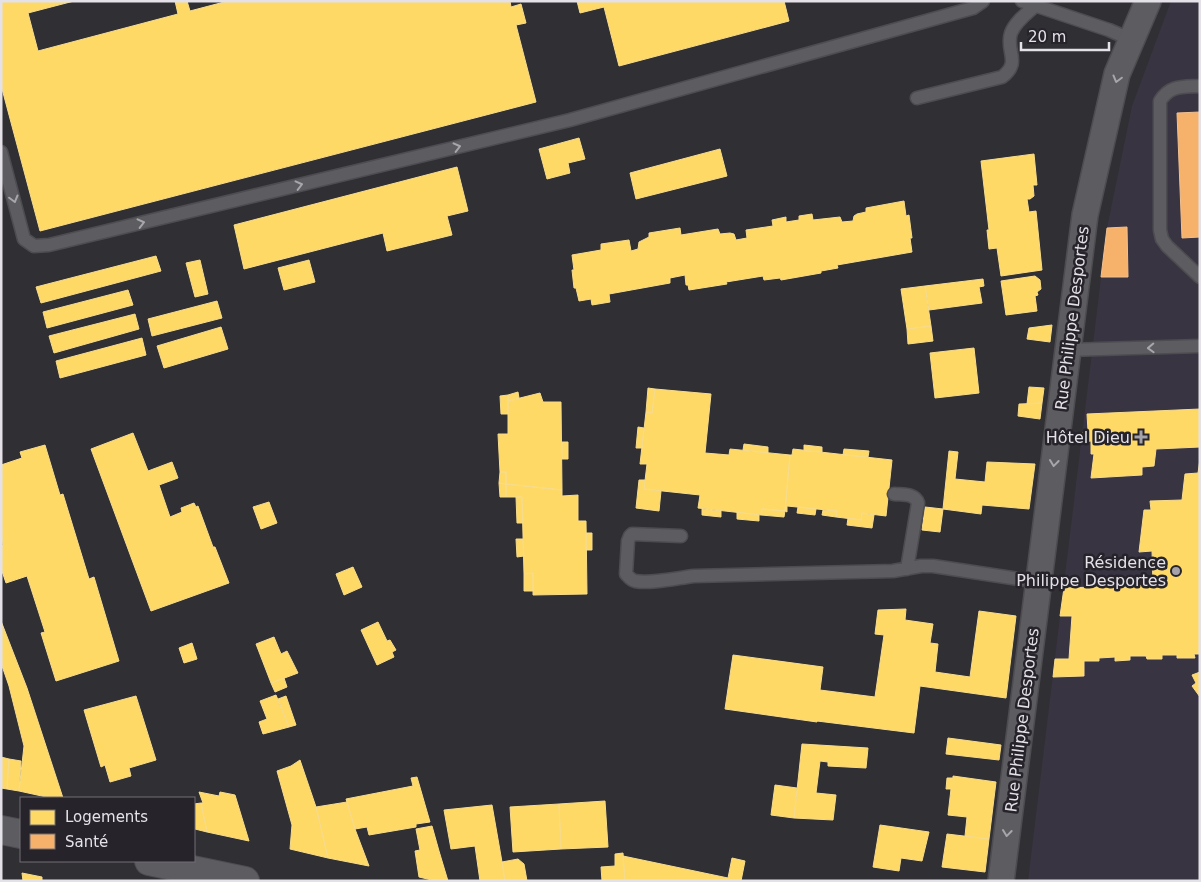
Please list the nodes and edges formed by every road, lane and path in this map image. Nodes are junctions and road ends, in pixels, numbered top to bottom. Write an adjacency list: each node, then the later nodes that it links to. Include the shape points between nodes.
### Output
1 (983, 1): 8 (lane, one-way to 1, via 24,239 34,246 49,245 570,120 973,8)
2 (1022, 1): 4 (lane)
3 (1148, 1): 5 (street, Rue Philippe Desportes)
4 (1035, 6): 5 (lane); 7 (lane, via 1017,23 1011,34 1013,59 1009,72 1002,77)
5 (1132, 40): 11 (street, Rue Philippe Desportes, one-way to 11, via 1118,74 1085,215)
6 (1200, 86): 9 (lane, via 1178,87 1165,92 1160,101 1160,230 1162,239)
7 (917, 98)
8 (1, 152)
9 (1200, 277)
10 (1200, 346): 11 (lane, one-way to 11)
11 (1068, 350): 15 (street, Rue Philippe Desportes, one-way to 15)
12 (894, 494): 14 (lane, via 913,496 918,503)
13 (680, 536): 14 (lane, via 632,534 628,541 626,574 629,578 634,581 670,580 694,576)
14 (907, 569): 15 (lane, via 932,566)
15 (1039, 582): 20 (street, Rue Philippe Desportes, one-way to 20)
16 (1, 830): 17 (main road)
17 (20, 834)
18 (154, 862): 19 (main road)
19 (245, 881)
20 (1002, 881)

